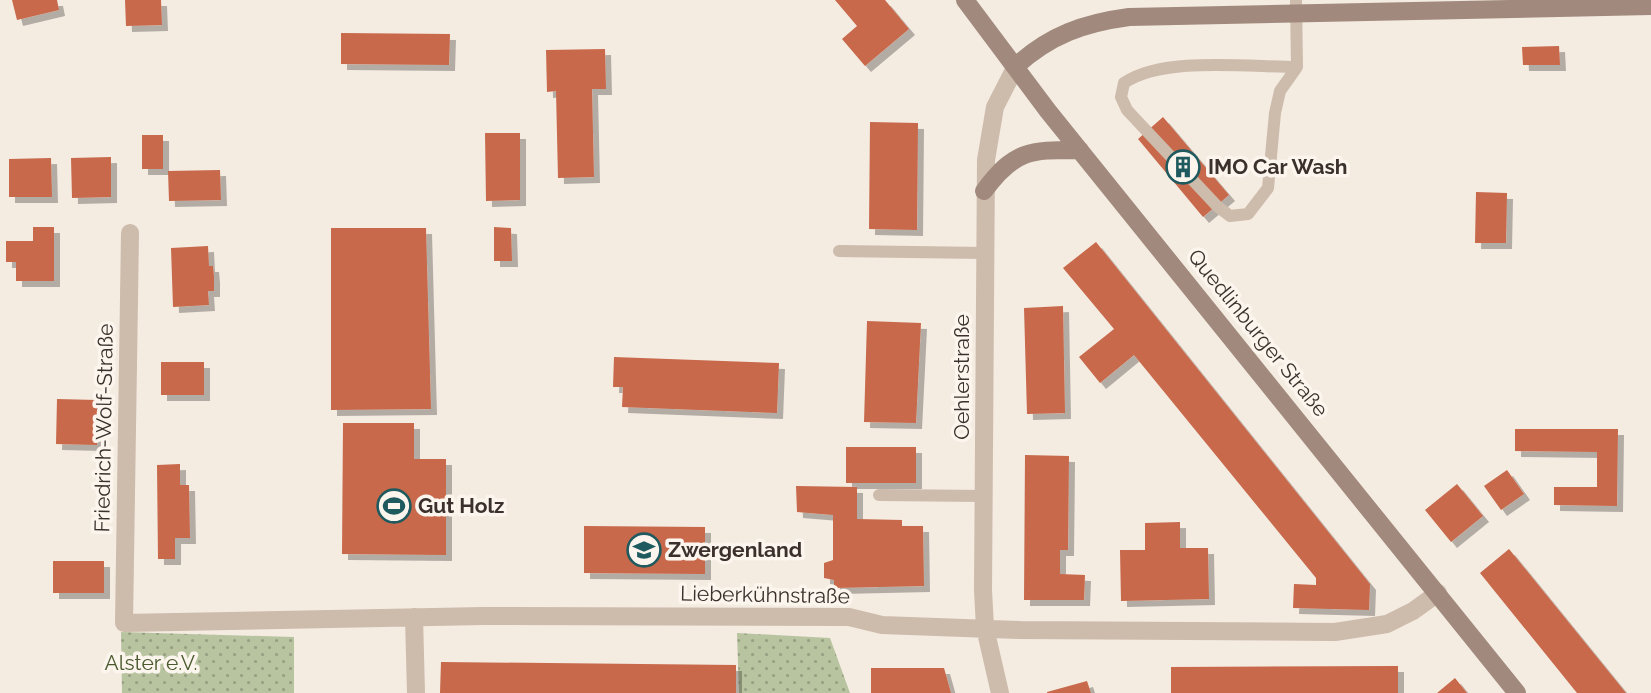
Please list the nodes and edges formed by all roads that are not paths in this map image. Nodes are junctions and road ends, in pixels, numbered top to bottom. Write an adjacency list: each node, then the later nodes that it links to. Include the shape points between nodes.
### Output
1 (965, 0): 5 (main road, Quedlinburger Straße)
2 (1561, 4): 3 (main road); 4 (main road)
3 (1651, 6)
4 (1296, 7): 5 (main road, via 1100,21 1051,38); 6 (lane)
5 (1016, 65): 7 (main road, Quedlinburger Straße); 8 (street, Oehlerstraße, via 995,107)
6 (1297, 67): 6 (lane, via 1161,67 1124,83 1121,97 1217,206 1230,216 1248,214 1268,188 1280,91)
7 (1080, 150): 8 (main road, via 1026,153 1002,166); 14 (main road, Quedlinburger Straße)
8 (985, 191): 11 (street, Oehlerstraße)
9 (130, 233): 16 (street, Friedrich-Wolf-Straße)
10 (839, 251): 11 (lane)
11 (984, 253): 13 (street, Oehlerstraße)
12 (879, 495): 13 (lane)
13 (984, 496): 17 (street, Oehlerstraße)
14 (1438, 593): 17 (street, Lieberkühnstraße, via 1387,624 1335,632); 20 (main road, Quedlinburger Straße)
15 (414, 617): 16 (street, Lieberkühnstraße); 17 (street, Lieberkühnstraße, via 849,617 882,625); 18 (street)
16 (124, 623)
17 (985, 628): 19 (street, Oehlerstraße)
18 (416, 693)
19 (1000, 693)
20 (1517, 693)

